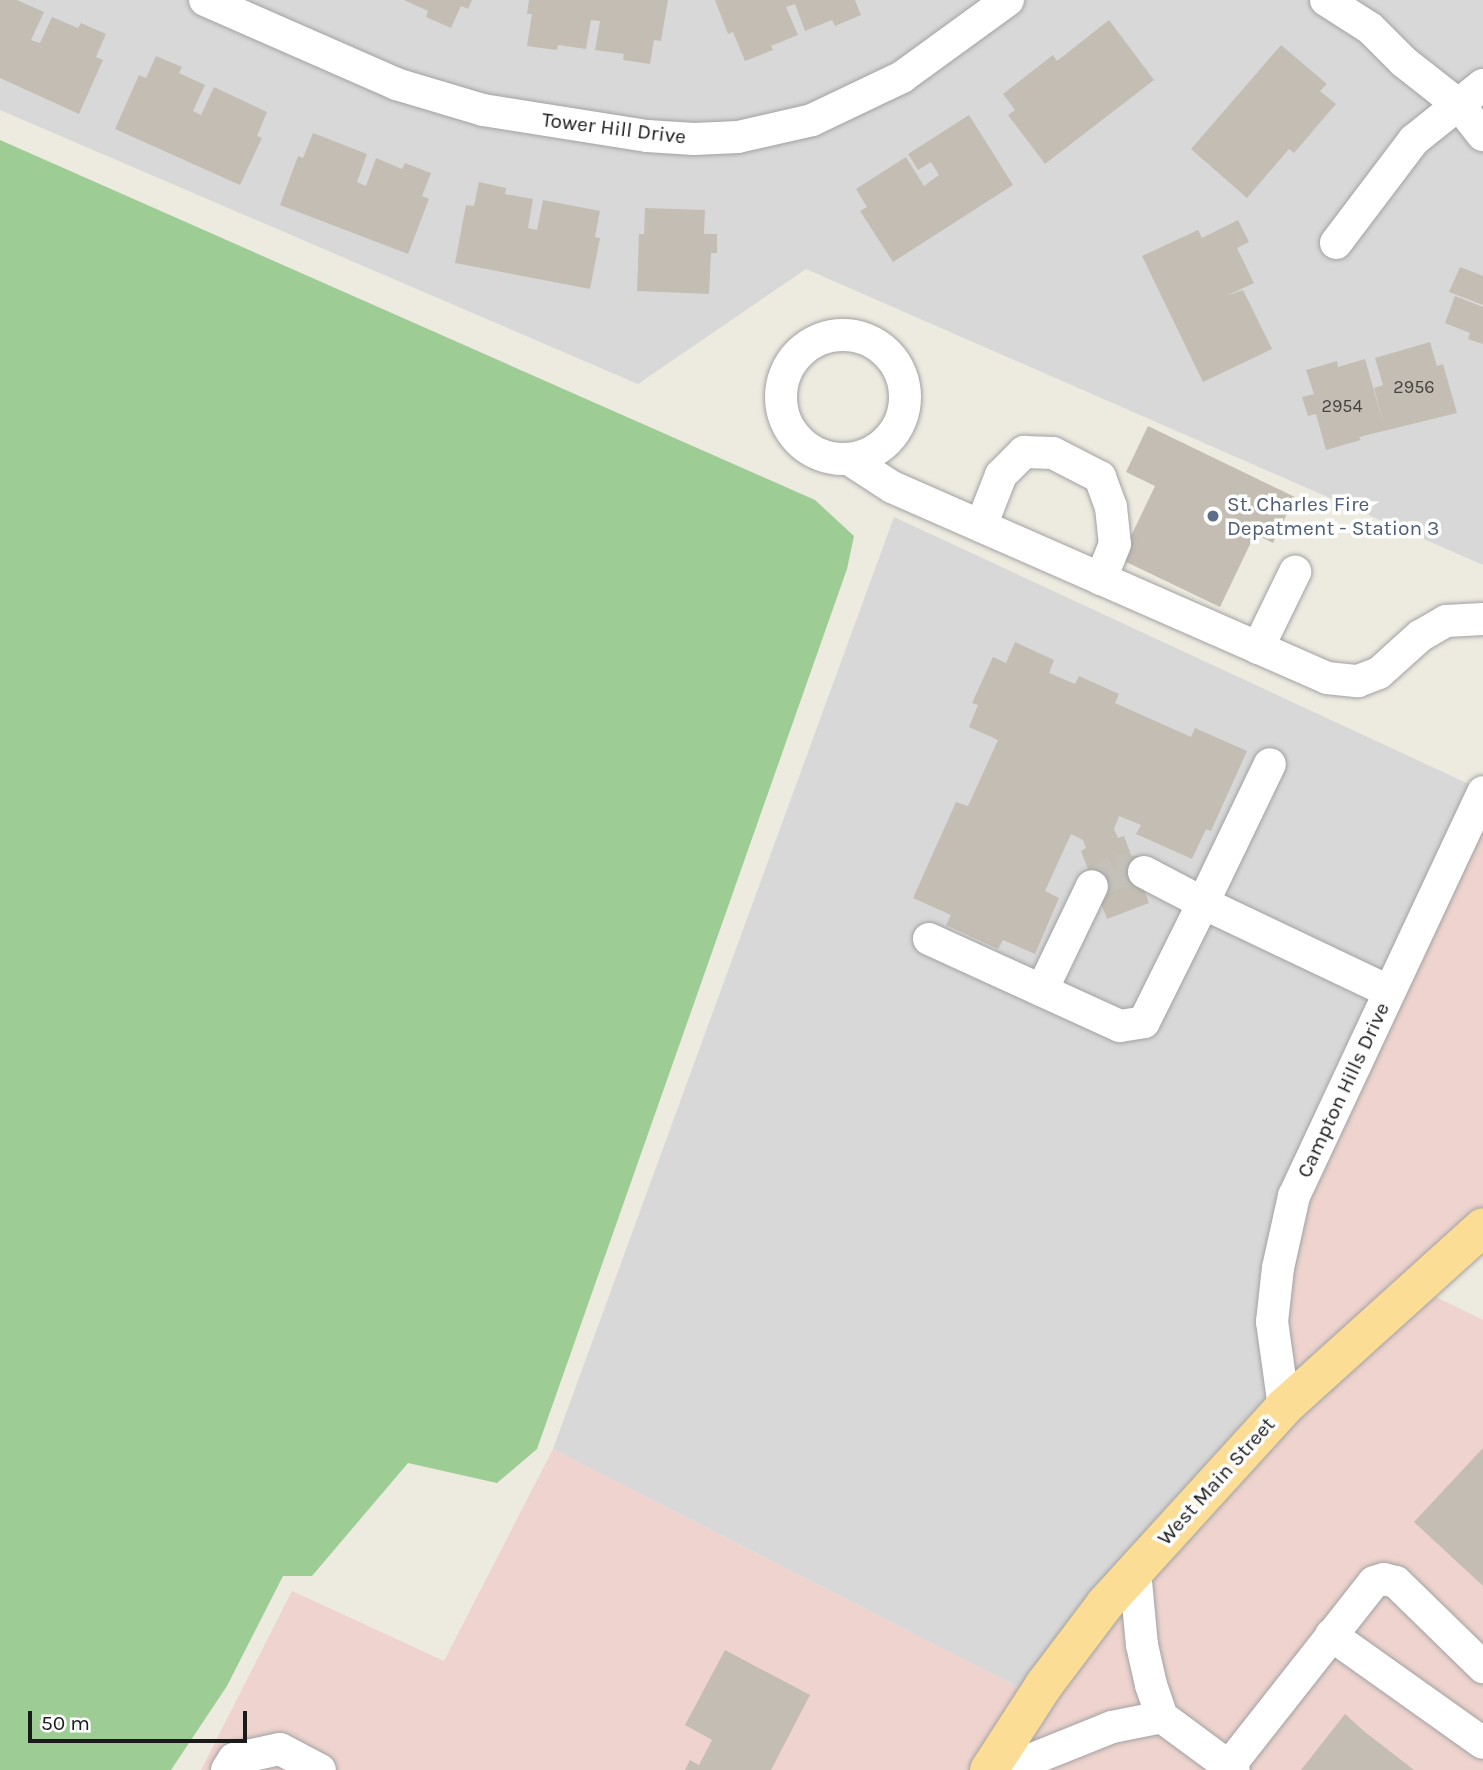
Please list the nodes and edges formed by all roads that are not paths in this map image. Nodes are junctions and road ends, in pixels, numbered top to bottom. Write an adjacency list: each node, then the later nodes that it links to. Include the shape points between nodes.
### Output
1 (205, 0): 2 (street, Tower Hill Drive, via 385,80 483,110 694,139 738,137 811,120 902,77)
2 (1008, 0)
3 (1326, 0): 5 (street, via 1370,28)
4 (1483, 85): 5 (street)
5 (1460, 106): 6 (street); 7 (street, via 1415,140)
6 (1483, 135)
7 (1336, 243)
8 (849, 459): 9 (street, via 892,487)
9 (981, 526): 11 (street); 11 (street, via 1001,475 1024,452 1053,453 1100,477 1111,507 1115,544)
10 (1295, 572): 13 (street)
11 (1101, 579): 13 (street)
12 (1483, 619): 13 (street, via 1446,621 1420,636 1379,673 1358,681 1327,678)
13 (1258, 648)
14 (1270, 764): 18 (street)
15 (1483, 792): 21 (street, Campton Hills Drive)
16 (1144, 873): 18 (street)
17 (1092, 886): 20 (street)
18 (1203, 903): 20 (street, via 1144,1022 1120,1026); 21 (street)
19 (929, 939): 20 (street)
20 (1042, 990)
21 (1388, 991): 23 (street, Campton Hills Drive, via 1294,1196 1272,1322)
22 (1483, 1227): 23 (main road, West Main Street)
23 (1284, 1406): 24 (main road, West Main Street)
24 (1135, 1571): 27 (street, via 1142,1645); 32 (main road, West Main Street, via 1044,1685)
25 (1331, 1635): 26 (street, via 1374,1582 1384,1578 1395,1582); 28 (street); 29 (street)
26 (1483, 1667)
27 (1162, 1717): 29 (street); 33 (street, via 1112,1727)
28 (1483, 1743)
29 (1229, 1768)
30 (227, 1770): 31 (street, via 234,1759 280,1749)
31 (320, 1770)
32 (989, 1770)
33 (1005, 1770)

